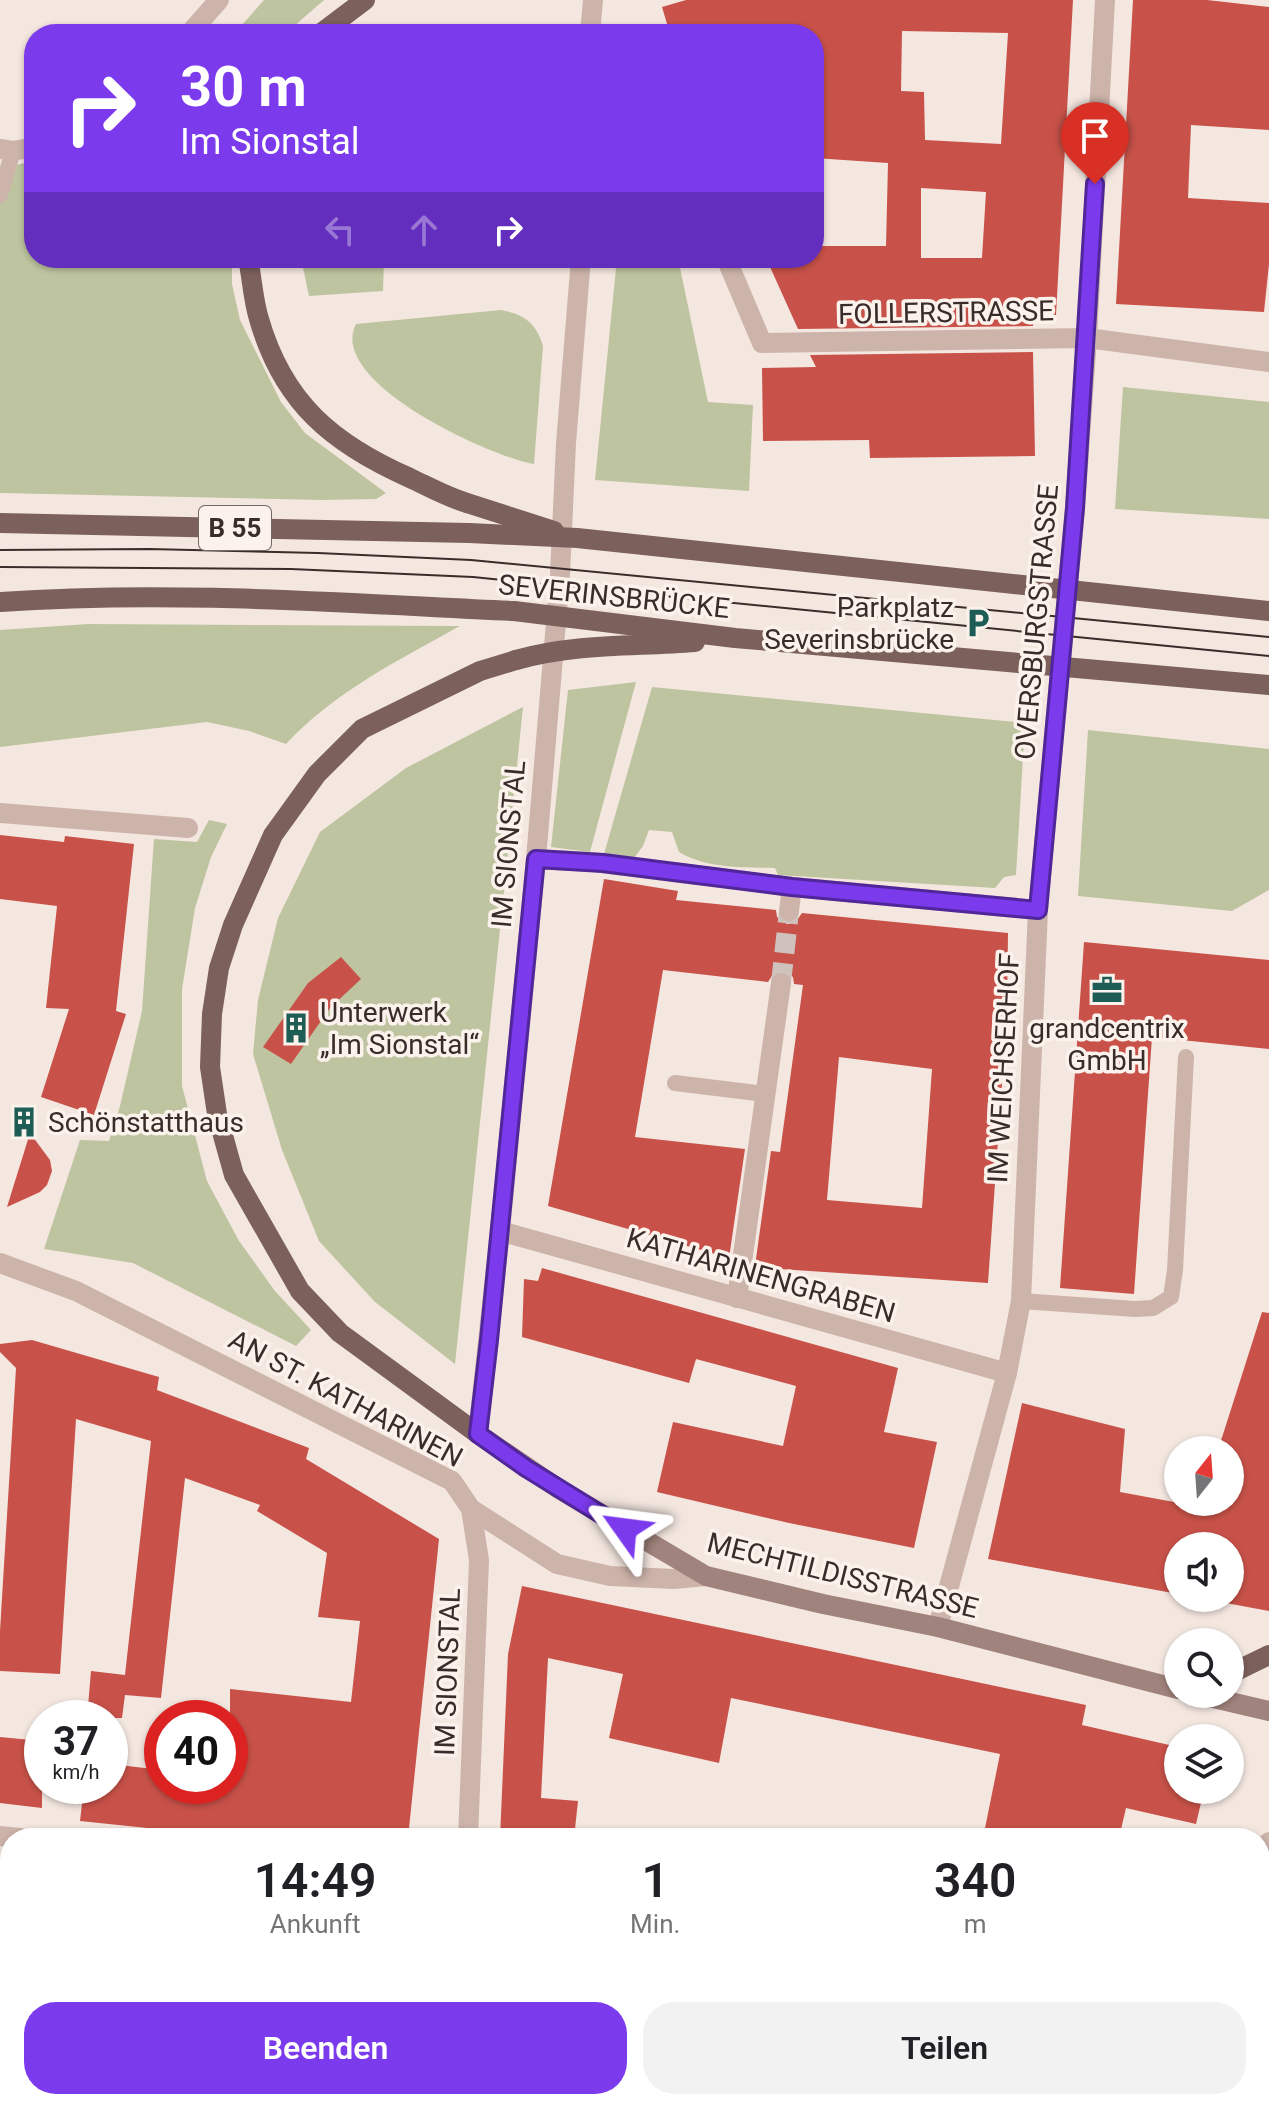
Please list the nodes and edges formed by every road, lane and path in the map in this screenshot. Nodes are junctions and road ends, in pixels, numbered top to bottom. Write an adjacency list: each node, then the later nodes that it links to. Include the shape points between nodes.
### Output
1 (219, 0): 5 (street)
2 (365, 0): 6 (main road)
3 (593, 0): 7 (street)
4 (1105, 0): 13 (street, OVERSBURGSTRASSE)
5 (198, 24)
6 (333, 24)
7 (591, 24)
8 (7, 150): 9 (lane)
9 (0, 195)
10 (250, 268): 16 (main road, bridge, via 259,319 278,365 318,423 382,466 467,503)
11 (580, 268): 23 (street, IM SIONSTAL)
12 (730, 268): 13 (street, FOLLERSTRASSE, via 762,343)
13 (1087, 338): 14 (street, FOLLERSTRASSE); 25 (street, OVERSBURGSTRASSE)
14 (1269, 362)
15 (0, 523): 16 (main road, SEVERINSBRÜCKE / B 55, bridge)
16 (577, 538): 18 (main road, SEVERINSBRÜCKE / B 55, bridge)
17 (0, 602): 19 (main road, SEVERINSBRÜCKE, bridge, via 86,596 246,598 514,611)
18 (1269, 611)
19 (735, 638): 20 (main road, SEVERINSBRÜCKE, bridge); 36 (main road, bridge, via 553,650 480,671 362,729 317,774 273,835 219,968 210,1067 234,1175 300,1291 340,1333)
20 (1269, 685)
21 (0, 813): 22 (street)
22 (188, 828)
23 (536, 859): 24 (street); 31 (street, IM SIONSTAL)
24 (792, 887): 25 (street); 26 (street)
25 (1038, 910): 34 (street, IM WEICHSERHOF)
26 (789, 911)
27 (781, 983): 30 (street)
28 (1186, 1057): 34 (lane, via 1171,1297 1153,1308 1135,1309)
29 (675, 1083): 30 (lane)
30 (765, 1094): 33 (street)
31 (500, 1231): 33 (street, KATHARINENGRABEN); 36 (street, IM SIONSTAL)
32 (0, 1263): 37 (street, AN ST. KATHARINEN, via 76,1291 452,1481)
33 (737, 1298): 35 (street, KATHARINENGRABEN)
34 (1021, 1301): 35 (street, IM WEICHSERHOF)
35 (1007, 1373): 39 (street, IM WEICHSERHOF)
36 (478, 1434): 38 (street, MECHTILDISSTRASSE)
37 (471, 1509): 38 (street, AN ST. KATHARINEN, via 557,1564 610,1576); 45 (street, IM SIONSTAL, via 479,1560)
38 (706, 1576): 39 (street, MECHTILDISSTRASSE)
39 (938, 1627): 42 (street, MECHTILDISSTRASSE)
40 (1269, 1655): 41 (main road)
41 (1244, 1667)
42 (1164, 1685)
43 (1244, 1705): 44 (street)
44 (1269, 1711)
45 (468, 1828)

